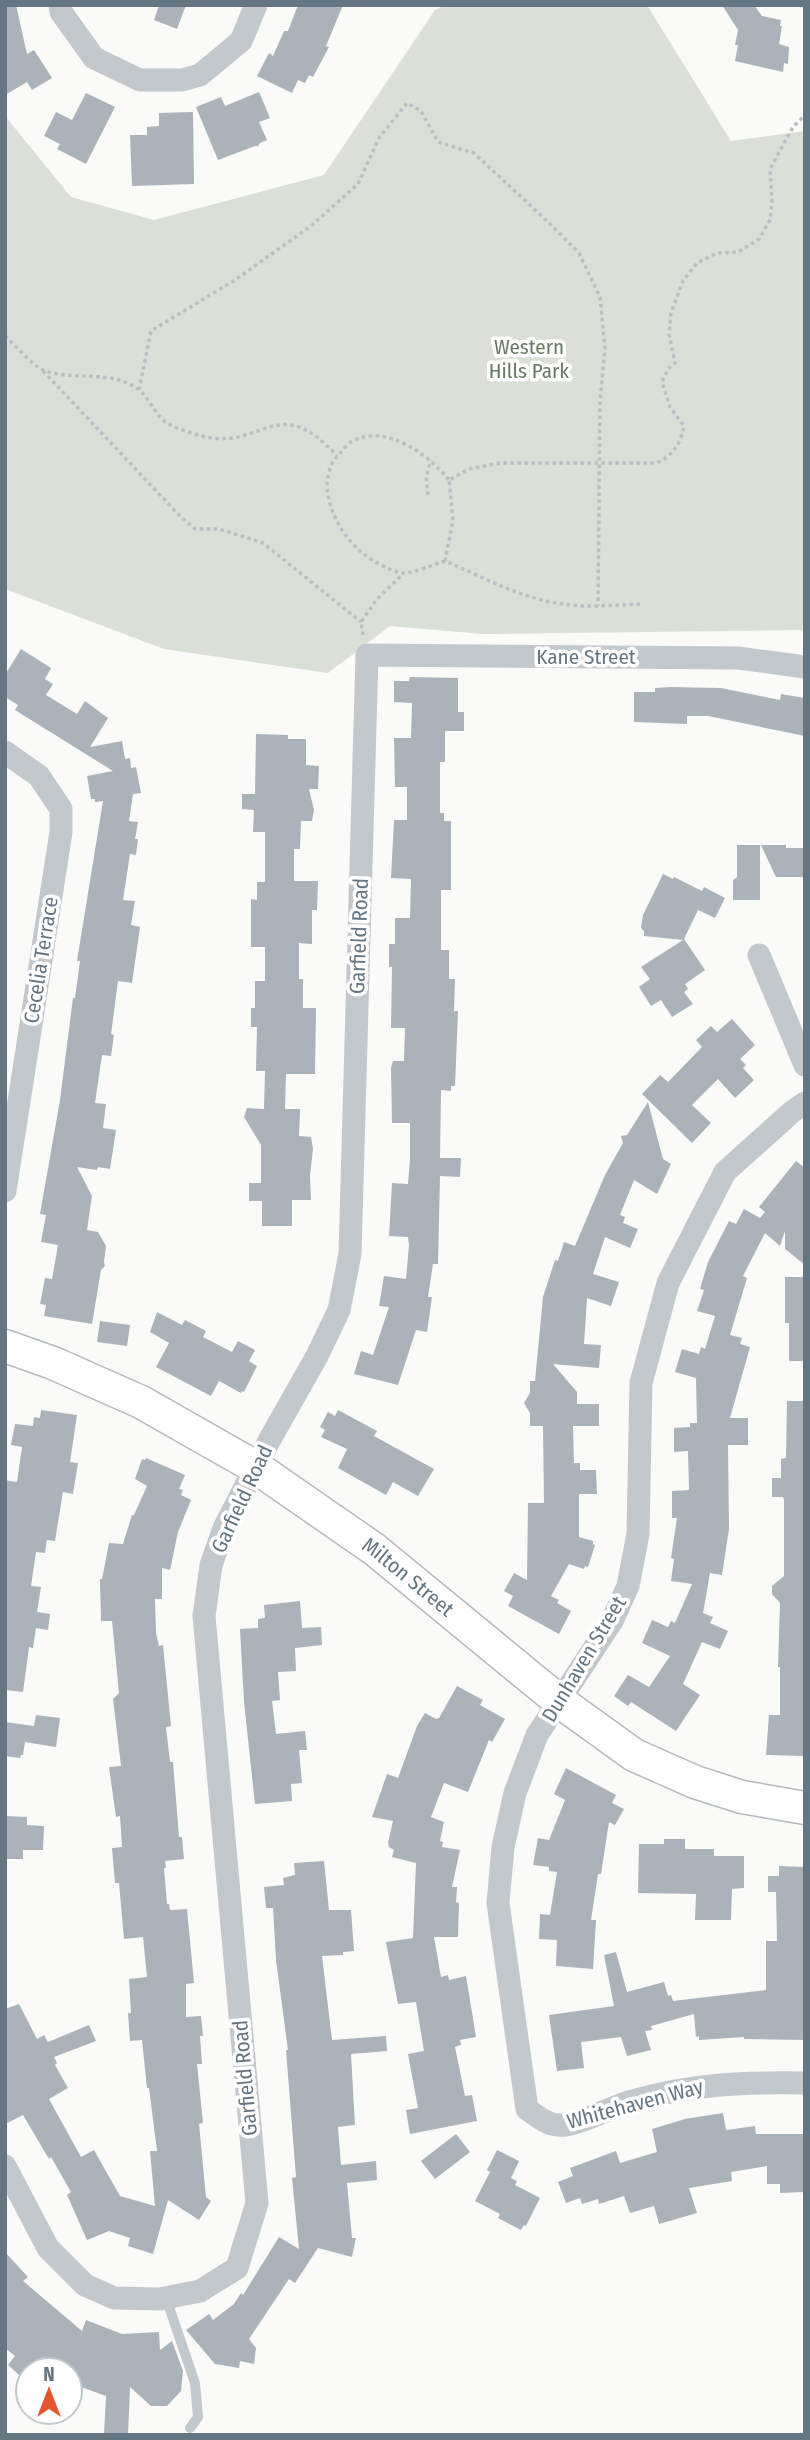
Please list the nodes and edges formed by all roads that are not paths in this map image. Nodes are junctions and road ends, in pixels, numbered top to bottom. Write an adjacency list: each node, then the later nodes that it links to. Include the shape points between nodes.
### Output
1 (60, 5): 2 (street, via 94,58 140,80 200,75 241,41)
2 (256, 5)
3 (367, 655): 4 (street, Kane Street, via 738,658); 11 (street, Garfield Road, via 350,1254 339,1310)
4 (805, 667)
5 (5, 752): 9 (street, Cecelia Terrace, via 39,776 61,809 61,832)
6 (759, 955): 7 (street)
7 (805, 1065)
8 (805, 1103): 12 (street, Dunhaven Street, via 725,1172 668,1283 641,1383 638,1534 628,1586 612,1621)
9 (5, 1191)
10 (5, 1346): 11 (main road, Milton Street, via 141,1402)
11 (257, 1468): 12 (main road, Milton Street, via 374,1549); 17 (street, Garfield Road, via 215,1553 204,1616 257,2203 237,2268 200,2291)
12 (559, 1701): 13 (main road, Milton Street, via 634,1755 695,1782 743,1797); 15 (street, Dunhaven Street, via 537,1735 515,1793 503,1847 498,1903 527,2109)
13 (805, 1808)
14 (805, 2083): 15 (street, Whitehaven Way, via 701,2085 630,2101 567,2125)
15 (549, 2125)
16 (5, 2166): 17 (street, Garfield Road, via 48,2248 85,2285 114,2298)
17 (166, 2298): 18 (lane, via 195,2382 198,2417)
18 (190, 2428)

